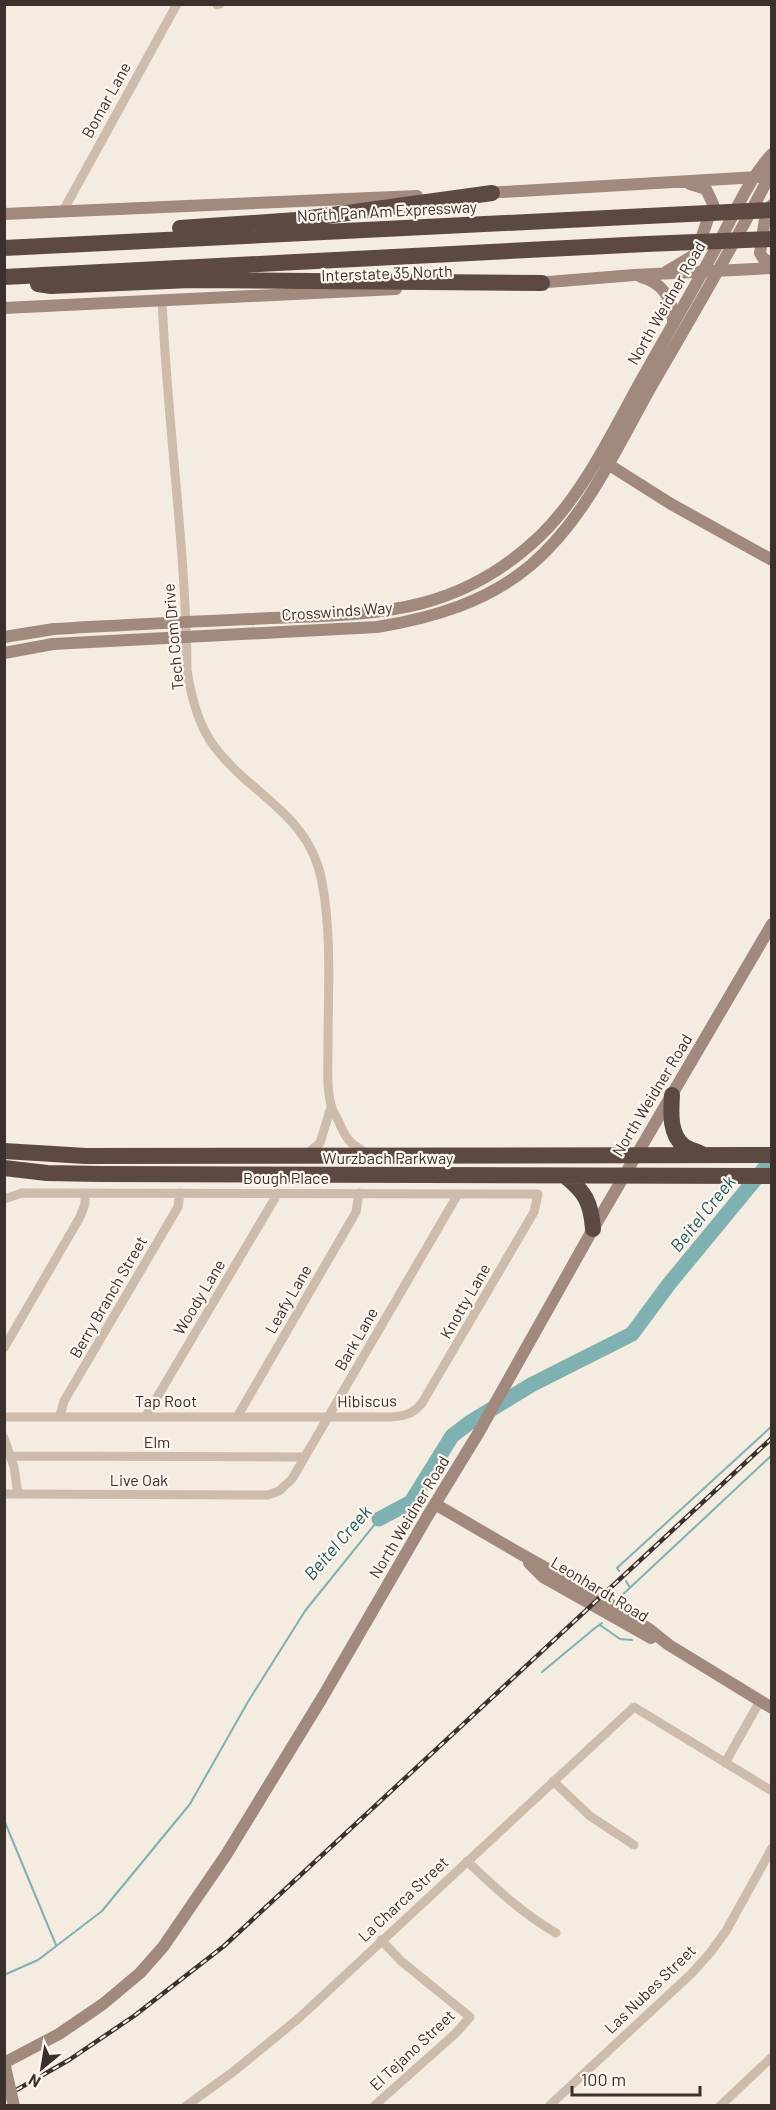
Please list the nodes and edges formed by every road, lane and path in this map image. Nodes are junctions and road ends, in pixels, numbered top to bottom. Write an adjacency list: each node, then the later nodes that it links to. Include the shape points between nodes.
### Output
1 (177, 4): 9 (street, Bomar Lane)
2 (771, 154): 4 (main road, North Weidner Road)
3 (770, 175): 4 (main road); 14 (main road, North Weidner Road)
4 (754, 177): 5 (main road); 15 (main road, North Weidner Road)
5 (681, 182): 6 (main road); 16 (main road, via 706,189 713,204 696,254)
6 (492, 193): 9 (main road); 12 (highway, via 296,220 129,231)
7 (771, 205): 13 (main road, via 760,253)
8 (771, 210): 12 (highway, North Pan Am Expressway, bridge)
9 (63, 211): 10 (main road)
10 (4, 214)
11 (771, 239): 18 (highway, bridge)
12 (4, 248)
13 (771, 266): 14 (main road, Interstate 35 North)
14 (718, 270): 15 (main road, Interstate 35 North); 23 (main road, North Weidner Road)
15 (703, 271): 16 (main road, Interstate 35 North); 22 (main road, North Weidner Road)
16 (662, 274): 17 (main road, Interstate 35 North)
17 (634, 275): 19 (main road, Interstate 35 North); 22 (main road, via 665,291 673,307)
18 (4, 277): 19 (highway, via 51,286 191,280)
19 (542, 283): 20 (main road, Interstate 35 North)
20 (162, 299): 21 (main road, Interstate 35 North); 27 (street, Tech Com Drive)
21 (4, 308)
22 (673, 323): 23 (main road, North Weidner Road)
23 (602, 461): 24 (main road); 25 (main road, Crosswinds Way, via 541,534 506,565); 26 (main road, Crosswinds Way, via 581,508 552,544 523,571)
24 (771, 561)
25 (463, 590): 26 (main road); 27 (main road, Crosswinds Way, via 416,606 376,613)
26 (469, 603): 29 (main road, Crosswinds Way, via 420,620 377,627)
27 (185, 622): 28 (main road, Crosswinds Way, via 54,628); 29 (street, Tech Com Drive)
28 (4, 637)
29 (186, 637): 30 (main road, Crosswinds Way, via 53,644); 33 (street, Tech Com Drive, via 191,692 204,729 226,762 296,826 320,872 327,908)
30 (4, 653)
31 (771, 924): 32 (main road, North Weidner Road)
32 (672, 1095): 36 (highway, via 674,1133 684,1146); 39 (main road, North Weidner Road)
33 (331, 1107): 35 (street, Tech Com Drive, via 320,1143); 38 (street, Tech Com Drive, via 345,1138)
34 (4, 1151): 35 (highway, Wurzbach Parkway, via 86,1156)
35 (305, 1155): 38 (highway, Wurzbach Parkway)
36 (706, 1155): 37 (highway, Wurzbach Parkway); 39 (highway, Wurzbach Parkway)
37 (771, 1155)
38 (371, 1156): 39 (highway, Wurzbach Parkway)
39 (635, 1156): 42 (main road, North Weidner Road)
40 (4, 1168): 41 (highway, Wurzbach Parkway, via 101,1174)
41 (565, 1176): 42 (highway, Wurzbach Parkway); 51 (highway, via 581,1188 587,1199)
42 (623, 1176): 43 (highway, Wurzbach Parkway); 51 (main road, North Weidner Road)
43 (771, 1176)
44 (85, 1193): 45 (street, Bough Place); 50 (street, Bough Place, via 15,1194); 52 (street, via 80,1217)
45 (180, 1193): 46 (street, Bough Place); 54 (street, Berry Branch Street, via 178,1207 64,1401)
46 (278, 1193): 47 (street, Bough Place); 55 (street, Woody Lane)
47 (359, 1193): 48 (street, Bough Place); 57 (street, Leafy Lane, via 356,1212)
48 (458, 1194): 49 (street, Bough Place); 58 (street, Bark Lane)
49 (538, 1194): 53 (street, Knotty Lane, via 534,1212 422,1403)
50 (4, 1199)
51 (592, 1229): 65 (main road, North Weidner Road)
52 (4, 1348)
53 (407, 1415): 58 (street, Hibiscus)
54 (60, 1416): 55 (street, Tap Root); 56 (street, Tap Root)
55 (146, 1416): 57 (street, Tap Root)
56 (4, 1417)
57 (237, 1417): 58 (street, Tap Root)
58 (328, 1417): 61 (street, Bark Lane)
59 (5, 1440): 60 (street)
60 (10, 1456): 61 (street, Elm); 63 (street)
61 (304, 1457): 64 (street, Bark Lane, via 292,1479)
62 (4, 1494): 63 (street, Live Oak)
63 (18, 1494): 64 (street, Live Oak)
64 (273, 1494)
65 (435, 1504): 66 (main road, Leonhardt Road, via 612,1606); 76 (main road, North Weidner Road, via 260,1802 156,1957 103,2004 59,2034)
66 (766, 1705): 67 (street)
67 (725, 1763): 68 (street, La Charca Street, via 634,1707); 69 (street)
68 (553, 1781): 70 (street, via 590,1816); 72 (street, La Charca Street)
69 (771, 1791)
70 (634, 1845)
71 (771, 1848): 81 (street, Las Nubes Street, via 710,1953)
72 (467, 1861): 73 (street, via 506,1898); 74 (street, La Charca Street)
73 (556, 1932)
74 (381, 1940): 79 (street, La Charca Street, via 298,2018); 80 (street, El Tejano Street, via 470,2017)
75 (771, 2057): 77 (street)
76 (4, 2062): 78 (main road, bridge)
77 (726, 2104)
78 (14, 2106)
79 (186, 2106)
80 (375, 2106)
81 (549, 2106)

